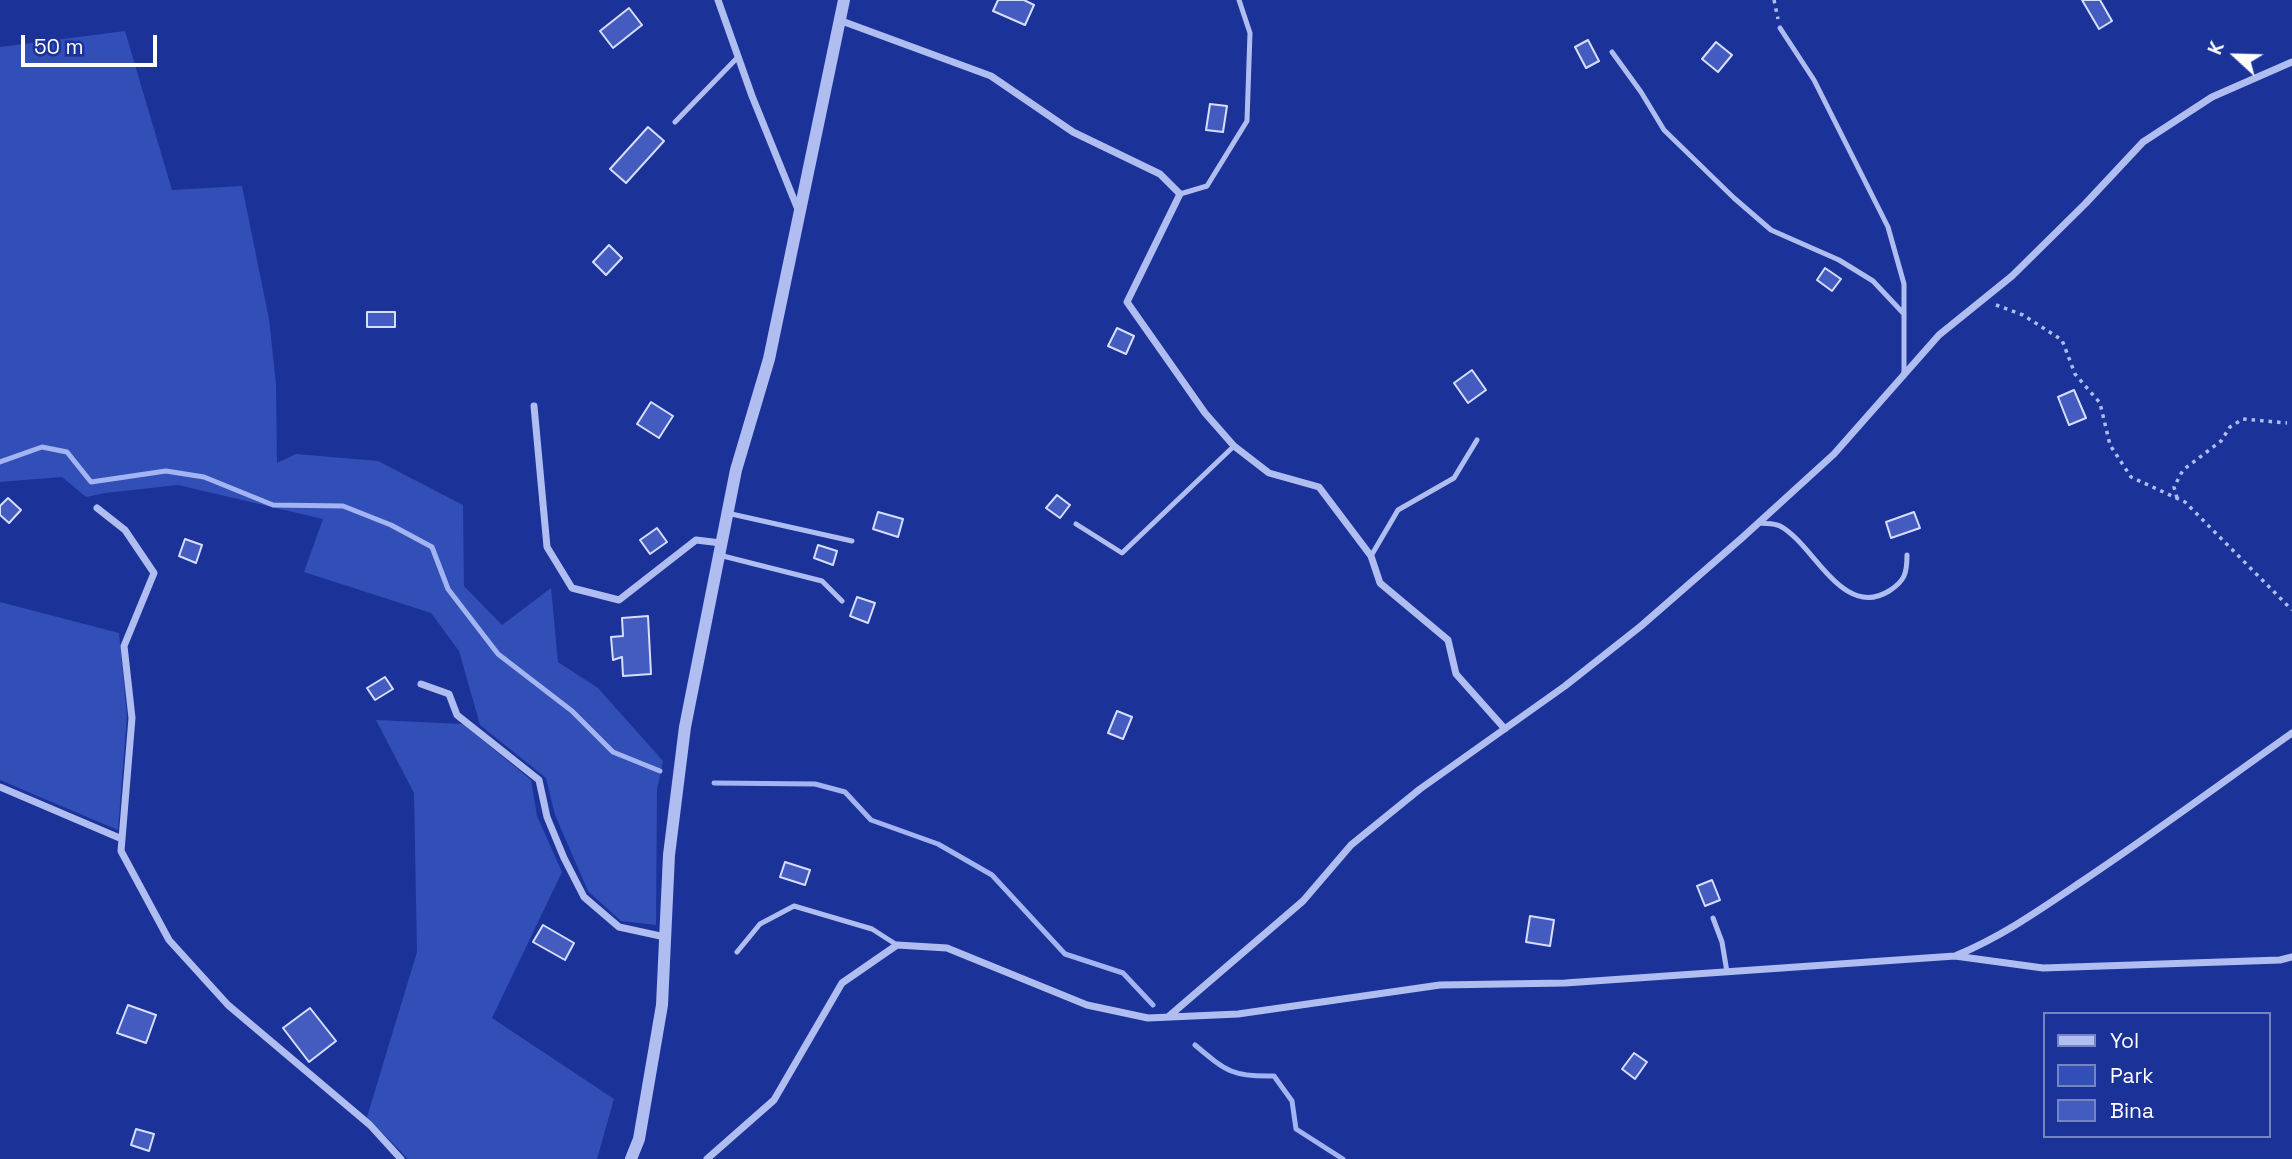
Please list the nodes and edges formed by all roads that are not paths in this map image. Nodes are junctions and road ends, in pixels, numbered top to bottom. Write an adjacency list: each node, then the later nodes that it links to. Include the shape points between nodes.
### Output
1 (718, 0): 7 (street)
2 (844, 0): 4 (street)
3 (1239, 0): 10 (lane, via 1250,33 1247,121 1207,186)
4 (839, 20): 10 (street, via 991,76 1073,132 1160,173); 11 (street)
5 (1780, 28): 12 (lane, via 1814,80 1888,227 1905,284)
6 (1612, 52): 12 (lane, via 1664,130 1734,198 1771,230 1839,260 1873,281)
7 (738, 57): 9 (lane); 11 (street)
8 (2292, 62): 13 (street, via 2212,97 2143,142 2012,276 1939,335)
9 (675, 122)
10 (1180, 194): 16 (street, via 1127,302)
11 (800, 214): 18 (street, via 769,359)
12 (1904, 314): 13 (lane)
13 (1904, 376): 19 (street, via 1834,454)
14 (534, 406): 22 (street, via 547,547 572,588 619,600 696,540)
15 (1477, 440): 24 (lane, via 1454,478 1398,510)
16 (1234, 446): 20 (lane, via 1122,553); 24 (street, via 1269,473 1319,486)
17 (97, 508): 30 (street, via 125,530 154,573 124,646 132,718)
18 (727, 513): 21 (lane); 22 (street)
19 (1759, 523): 23 (lane, via 1778,525 1796,537 1839,586 1862,598 1880,596 1895,587 1907,572); 27 (street, via 1640,626)
20 (1076, 524)
21 (852, 541)
22 (720, 549): 25 (lane, via 822,581); 32 (street, via 685,727 669,855)
23 (1907, 555)
24 (1371, 556): 27 (street, via 1380,583 1448,640 1457,674)
25 (842, 601)
26 (421, 684): 32 (street, via 449,695 457,715 539,780 547,817 584,897 620,927)
27 (1505, 729): 38 (street, via 1351,845 1303,901)
28 (2292, 733): 35 (street, via 2033,915)
29 (0, 787): 30 (street)
30 (122, 839): 39 (street, via 121,851 169,940 228,1005 370,1125)
31 (1713, 918): 37 (lane)
32 (665, 937): 40 (street, via 662,1005 639,1139)
33 (897, 946): 34 (lane, via 872,929 794,906 760,924); 38 (street, via 947,948 1087,1005 1148,1018); 41 (street, via 842,983 774,1100)
34 (737, 952)
35 (1955, 956): 36 (street, via 2043,968); 37 (street)
36 (2292, 957)
37 (1727, 972): 38 (street, via 1565,983 1440,985 1238,1014)
38 (1168, 1017)
39 (401, 1159)
40 (631, 1159)
41 (707, 1159)

